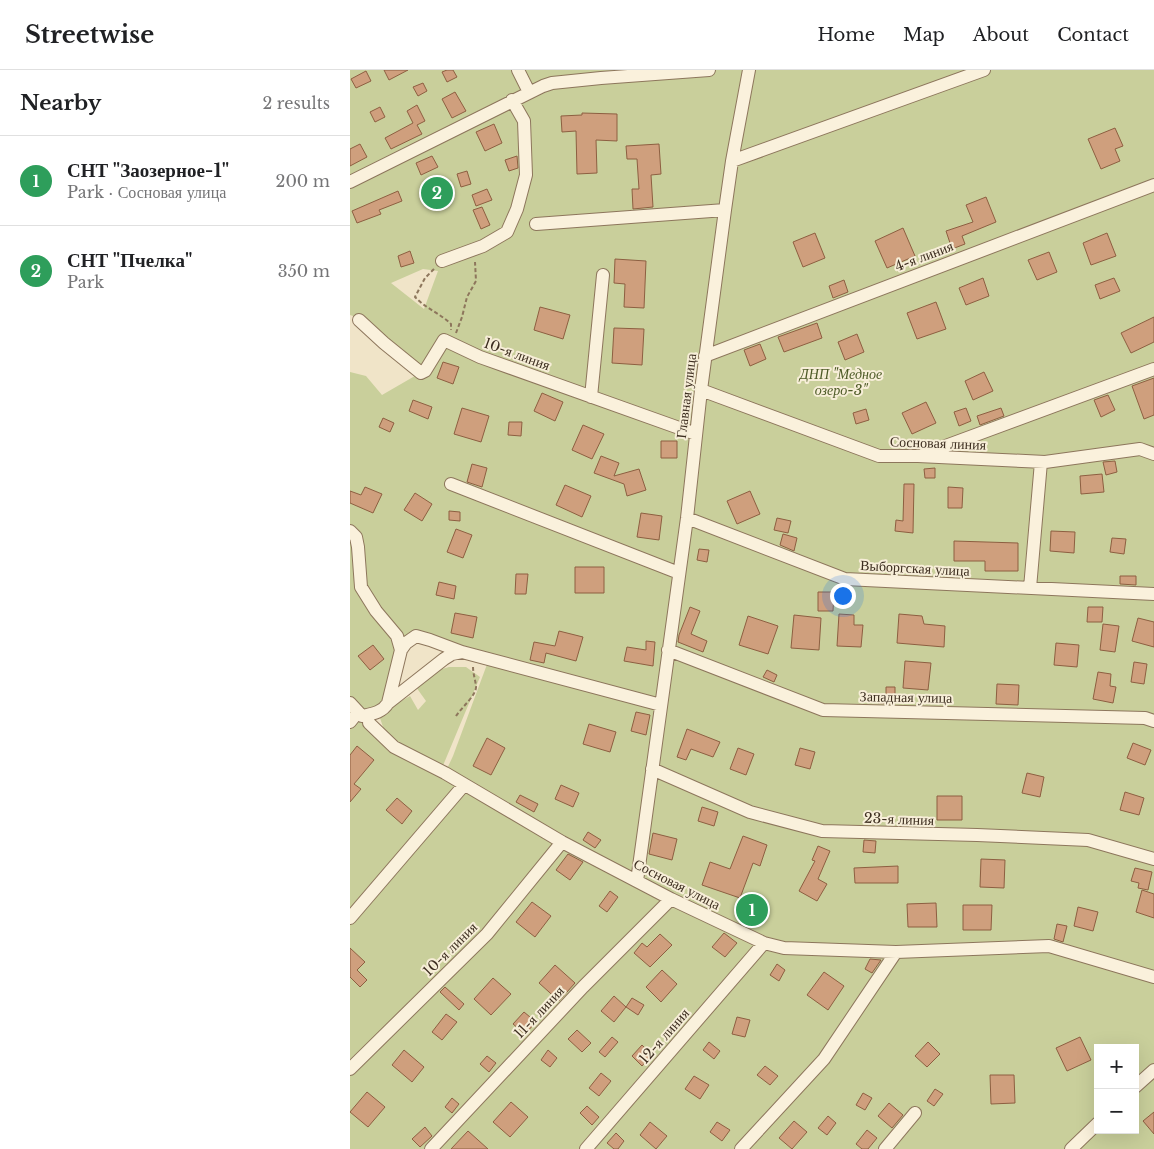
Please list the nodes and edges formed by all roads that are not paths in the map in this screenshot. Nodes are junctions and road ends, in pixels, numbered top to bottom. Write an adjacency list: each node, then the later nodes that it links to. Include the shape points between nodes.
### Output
1 (518, 70): 5 (street)
2 (709, 70): 5 (street, via 552,83)
3 (749, 70): 7 (street, Главная улица)
4 (984, 70): 7 (street)
5 (530, 92): 6 (street)
6 (512, 100): 8 (street); 12 (street, via 524,121 526,175 517,209 507,232 483,246)
7 (732, 161): 10 (street, Главная улица)
8 (350, 182)
9 (1154, 185): 15 (street, 4-я линия)
10 (725, 210): 11 (street); 15 (street, Главная улица)
11 (536, 224)
12 (442, 261)
13 (603, 275): 18 (street)
14 (359, 320): 18 (street, 10-я линия, via 421,373 444,340 480,357)
15 (706, 356): 17 (street, Главная улица)
16 (1154, 369): 21 (street)
17 (701, 390): 19 (street, Главная улица); 21 (street, Сосновая линия, via 880,456)
18 (591, 397): 19 (street, 10-я линия)
19 (696, 434): 24 (street, Главная улица)
20 (1154, 454): 22 (street, Сосновая линия, via 1140,449)
21 (918, 456): 22 (street, Сосновая линия)
22 (1041, 462): 27 (street)
23 (451, 484): 26 (street)
24 (687, 518): 26 (street, Главная улица); 27 (street, Выборгская улица, via 845,579)
25 (350, 531): 29 (street, via 358,546 361,587 397,636)
26 (679, 572): 30 (street, Главная улица)
27 (1030, 588): 28 (street, Выборгская улица)
28 (1154, 594)
29 (401, 650): 31 (street, via 416,636); 32 (street)
30 (668, 650): 33 (street, Главная улица); 35 (street, Западная улица, via 823,710 1145,718)
31 (462, 652): 32 (street, via 444,659); 33 (street)
32 (388, 703): 34 (street, via 374,714)
33 (661, 705): 36 (street, Главная улица)
34 (358, 715): 37 (street, Сосновая улица, via 394,748)
35 (1154, 721)
36 (652, 769): 39 (street, 23-я линия, via 750,812 822,831 1088,840); 40 (street, Главная улица)
37 (464, 785): 38 (street, Сосновая улица); 42 (street)
38 (562, 842): 40 (street, Сосновая улица); 46 (street, 10-я линия, via 487,934)
39 (1154, 858)
40 (637, 881): 41 (street, Сосновая улица)
41 (671, 899): 43 (street, Сосновая улица); 51 (street, 11-я линия)
42 (350, 918)
43 (764, 943): 44 (street, Сосновая улица, via 784,948); 52 (street, 12-я линия)
44 (896, 952): 45 (street, Сосновая улица, via 1050,946); 53 (street, via 824,1059)
45 (1154, 977)
46 (350, 1069)
47 (1154, 1070): 48 (street)
48 (1139, 1084)
49 (915, 1113): 54 (street)
50 (1094, 1127): 55 (street)
51 (431, 1149)
52 (586, 1149)
53 (742, 1149)
54 (885, 1149)
55 (1070, 1149)

